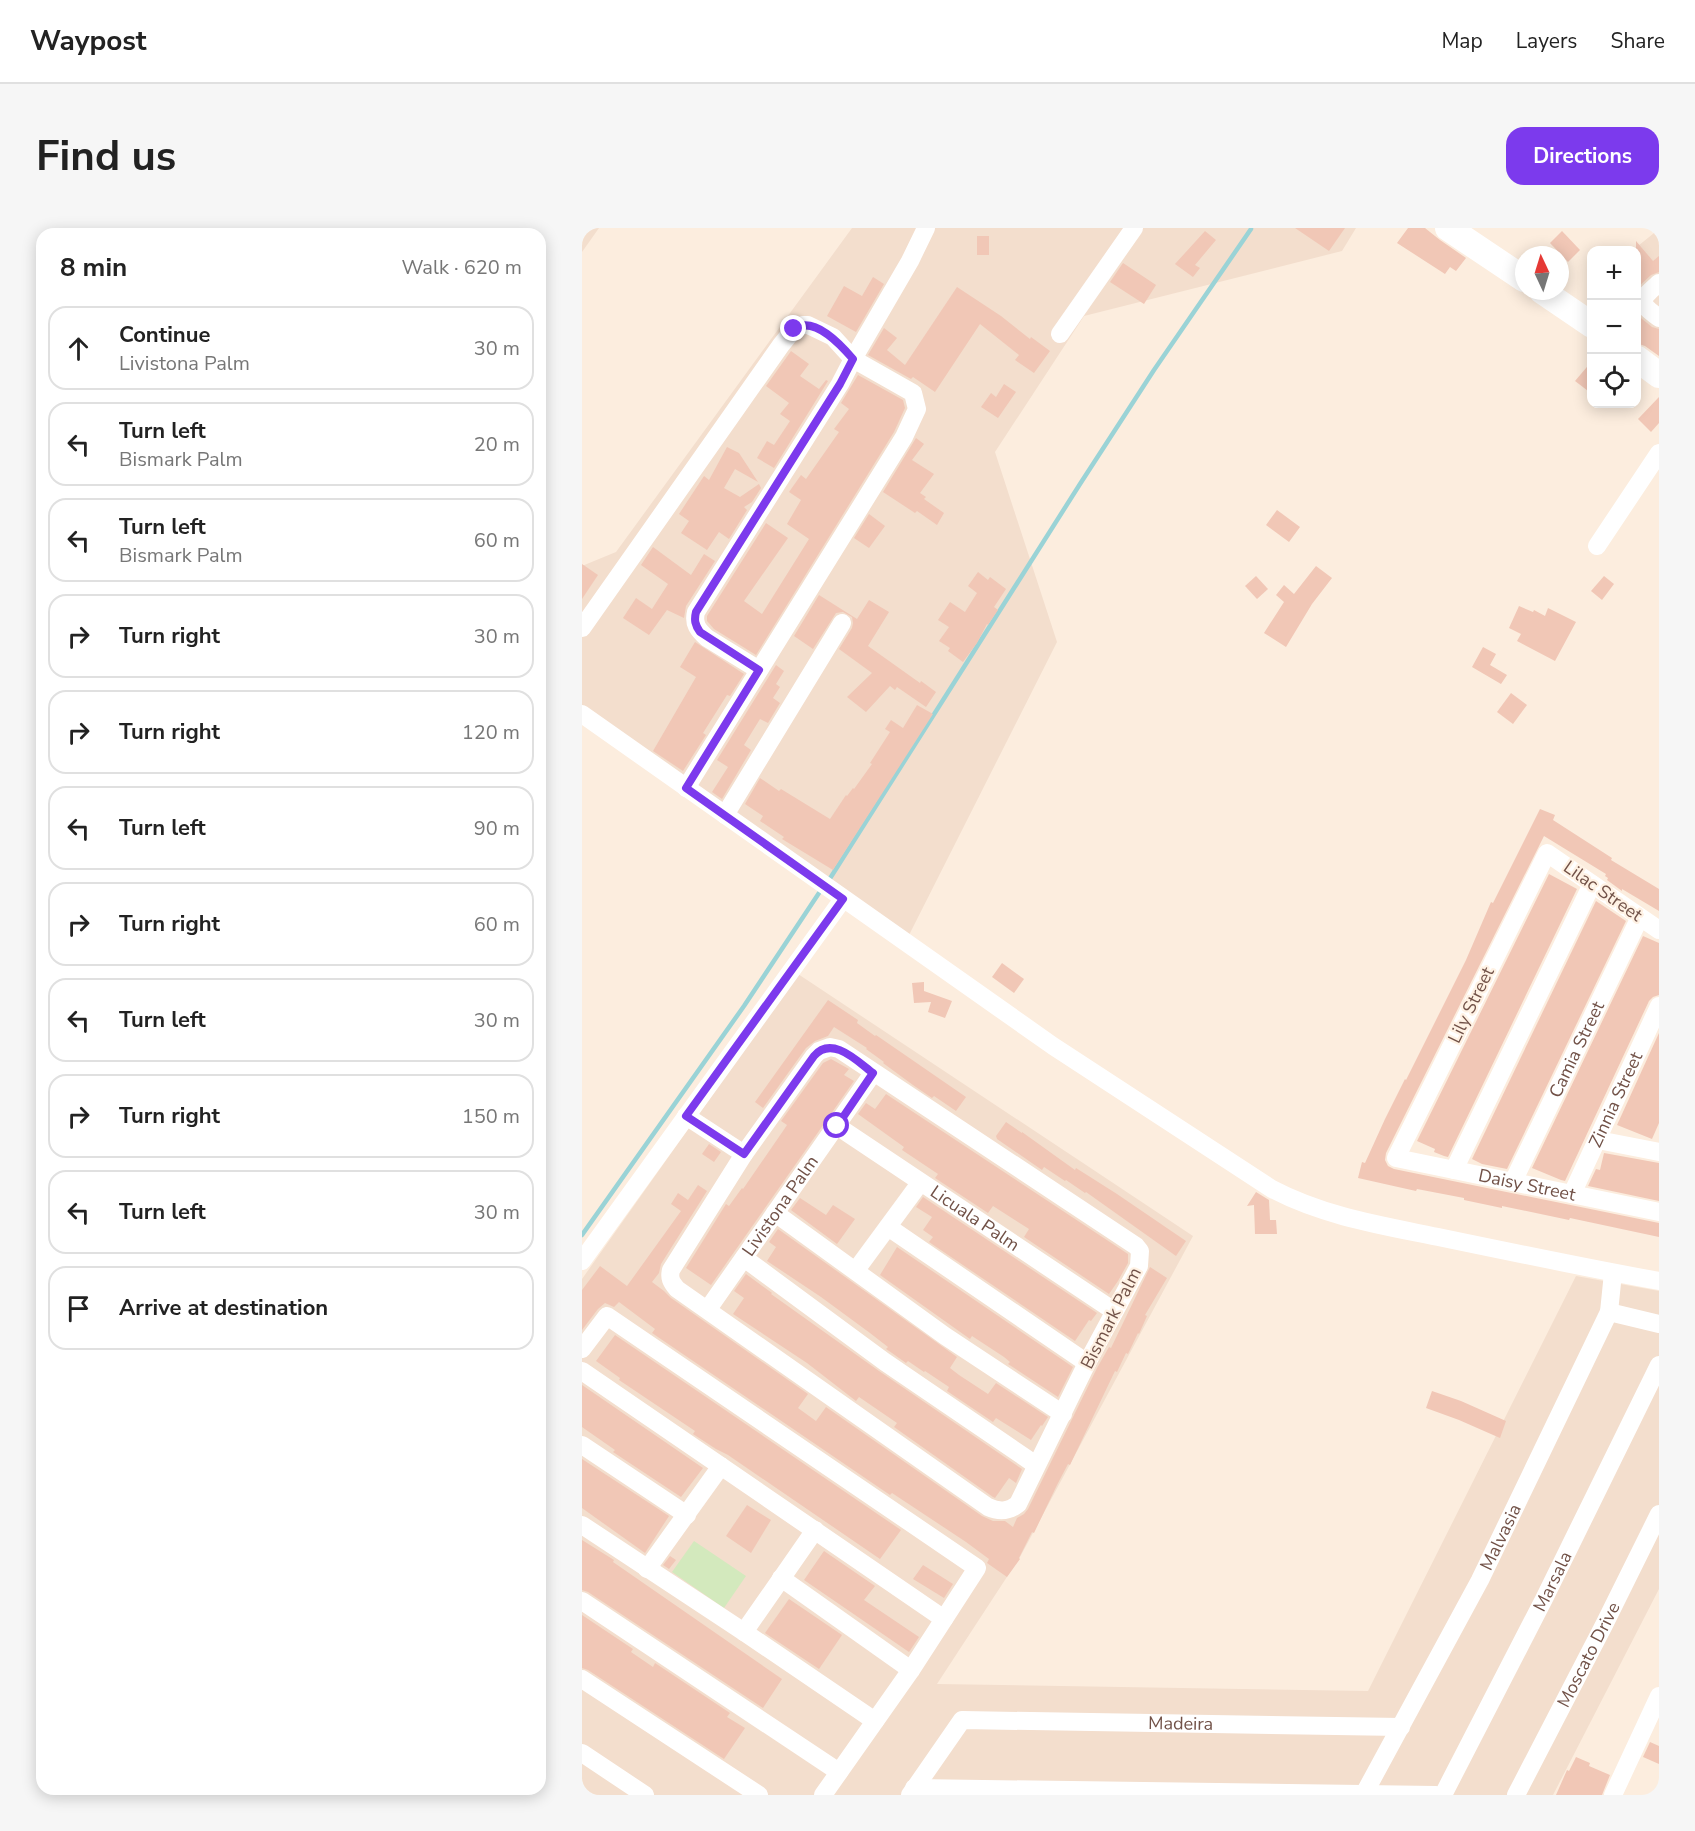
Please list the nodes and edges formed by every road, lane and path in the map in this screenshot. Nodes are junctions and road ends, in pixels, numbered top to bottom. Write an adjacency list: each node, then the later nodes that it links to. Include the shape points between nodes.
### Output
1 (926, 228): 10 (street)
2 (1134, 228): 9 (street)
3 (1448, 228): 4 (street)
4 (1515, 273)
5 (1659, 283): 7 (street, via 1642,300)
6 (1555, 300): 8 (street)
7 (1659, 318)
8 (1587, 322)
9 (1060, 333)
10 (853, 359): 14 (street, via 833,338 808,325 794,329); 15 (street, via 696,612 695,626 700,632); 15 (street, via 913,393 916,412)
11 (1659, 453): 12 (street)
12 (1597, 546)
13 (842, 623): 18 (street)
14 (582, 628)
15 (759, 670): 17 (street)
16 (582, 714): 17 (street)
17 (686, 788): 18 (street)
18 (724, 815): 21 (street)
19 (1547, 853): 20 (street, Lilac Street); 31 (street, Lily Street)
20 (1592, 884): 22 (street, Lilac Street); 32 (street)
21 (843, 899): 26 (street); 42 (street, via 1053,1046 1290,1198 1364,1222)
22 (1640, 917): 23 (street, Lilac Street); 33 (street, Camia Street)
23 (1659, 930)
24 (1659, 1006): 28 (street, Zinnia Street)
25 (873, 1073): 27 (street, Livistona Palm); 30 (street, Bismark Palm, via 838,1049 819,1051); 45 (street, Bismark Palm, via 1136,1246 1141,1253 1139,1266)
26 (686, 1116): 30 (street); 40 (street)
27 (837, 1126): 34 (street, Licuala Palm); 37 (street, Livistona Palm)
28 (1598, 1140): 29 (street); 35 (street, Zinnia Street)
29 (1657, 1148)
30 (744, 1154): 44 (street, Bismark Palm, via 671,1270 676,1289)
31 (1396, 1158): 32 (street, Daisy Street)
32 (1454, 1170): 33 (street, Daisy Street)
33 (1513, 1182): 35 (street, Daisy Street)
34 (920, 1183): 38 (street); 45 (street, Licuala Palm)
35 (1572, 1194): 36 (street, Daisy Street)
36 (1659, 1212)
37 (775, 1213): 39 (street, Livistona Palm); 41 (street)
38 (888, 1227): 41 (street); 49 (street)
39 (744, 1258): 44 (street, Livistona Palm); 54 (street, via 885,1362)
40 (582, 1261)
41 (856, 1270): 52 (street, via 945,1336)
42 (1613, 1273): 43 (street); 46 (street, Malvasia)
43 (1659, 1281)
44 (708, 1310): 54 (street, Bismark Palm, via 988,1507 1007,1511 1018,1503)
45 (1114, 1311): 49 (street, Bismark Palm)
46 (1610, 1312): 47 (street); 69 (street, Malvasia, via 1480,1580)
47 (1659, 1324)
48 (582, 1349): 63 (street, via 607,1316 976,1568)
49 (1087, 1363): 52 (street, Bismark Palm)
50 (1659, 1365): 78 (street, Marsala)
51 (582, 1371): 55 (street)
52 (1063, 1414): 54 (street, Bismark Palm)
53 (582, 1445): 57 (street)
54 (1036, 1465)
55 (721, 1466): 57 (street); 59 (street)
56 (1659, 1514): 79 (street, Moscato Drive)
57 (687, 1515): 60 (street)
58 (582, 1525): 60 (street)
59 (814, 1530): 61 (street); 63 (street)
60 (647, 1569): 64 (street)
61 (781, 1578): 64 (street); 65 (street)
62 (582, 1601): 71 (street)
63 (944, 1619): 65 (street)
64 (744, 1632): 68 (street)
65 (911, 1670): 68 (street)
66 (582, 1679): 75 (street)
67 (1659, 1696): 80 (street)
68 (875, 1722): 71 (street)
69 (1401, 1727): 72 (street, Madeira, via 962,1720); 73 (street, Malvasia)
70 (582, 1753): 74 (street)
71 (839, 1772): 76 (street)
72 (912, 1792): 73 (street)
73 (1364, 1794): 77 (street)
74 (645, 1795)
75 (759, 1795)
76 (823, 1795)
77 (1436, 1795)
78 (1443, 1795)
79 (1516, 1795)
80 (1613, 1795)

